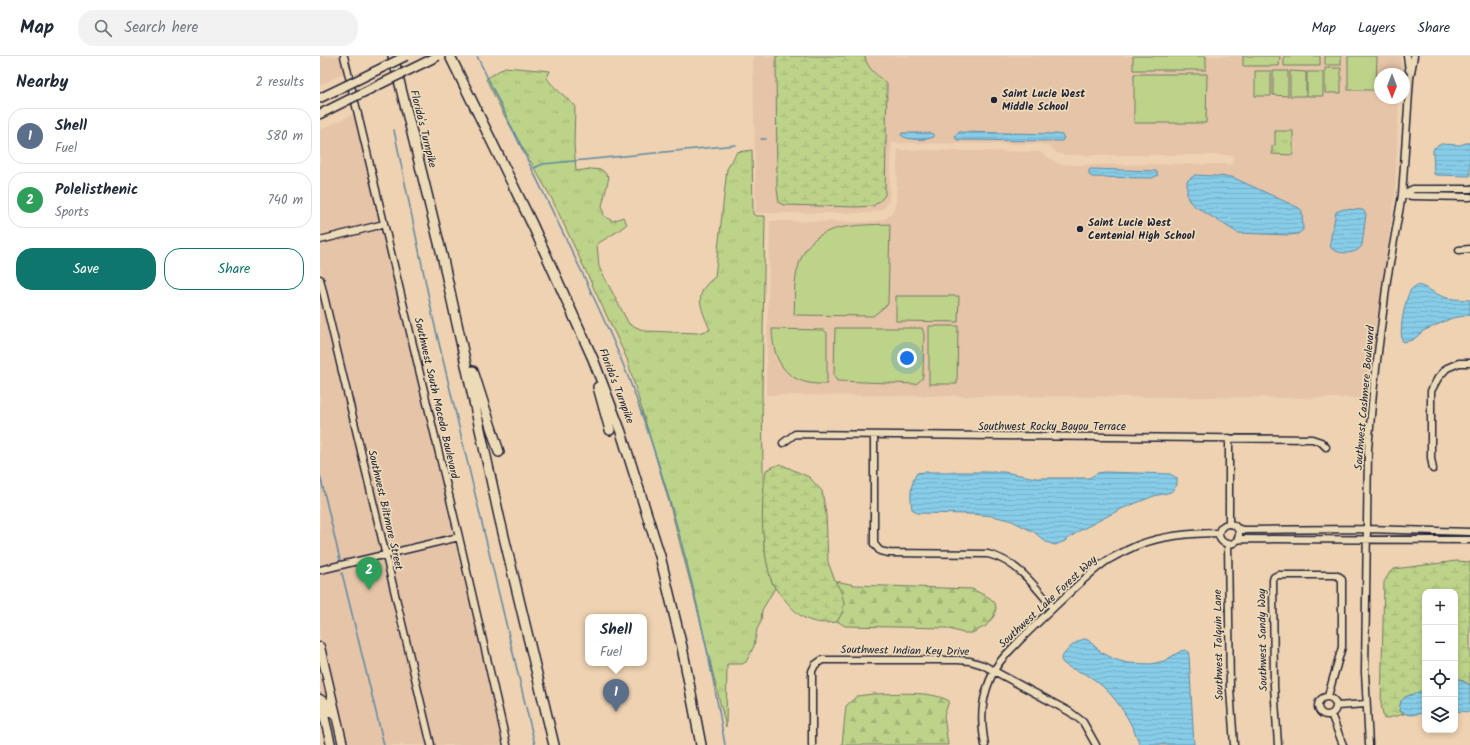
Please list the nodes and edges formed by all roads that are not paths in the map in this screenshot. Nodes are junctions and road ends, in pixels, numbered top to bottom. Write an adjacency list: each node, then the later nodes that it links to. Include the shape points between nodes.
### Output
1 (344, 56): 16 (street, Southwest South Macedo Boulevard)
2 (392, 56): 21 (highway, Florida's Turnpike)
3 (406, 56): 10 (main road, bridge)
4 (438, 56): 12 (main road, bridge)
5 (450, 56): 22 (highway, Florida's Turnpike)
6 (1407, 56): 8 (street, Southwest Cashmere Boulevard)
7 (1414, 56): 9 (street, Southwest Cashmere Boulevard)
8 (1409, 68)
9 (1410, 78)
10 (320, 98)
11 (1408, 104): 14 (street, Southwest Cashmere Boulevard)
12 (320, 114)
13 (1470, 189): 14 (street, via 1413,189)
14 (1402, 195): 15 (street); 33 (street, Southwest Cashmere Boulevard, via 1387,280 1373,393 1368,450)
15 (1470, 197)
16 (384, 224): 17 (street); 37 (street, Southwest South Macedo Boulevard)
17 (320, 240)
18 (1470, 249): 19 (street)
19 (1459, 250)
20 (320, 279): 43 (street, Southwest Biltmore Street)
21 (457, 324): 29 (highway); 58 (highway, Florida's Turnpike, via 499,516)
22 (583, 335): 24 (highway); 59 (highway, Florida's Turnpike, via 621,432 660,556 682,647)
23 (1470, 363): 30 (street, via 1459,363 1446,368 1431,391)
24 (610, 430)
25 (874, 436): 26 (street, Southwest Rocky Bayou Terrace); 27 (street, Southwest Rocky Bayou Terrace, via 795,434); 45 (street, via 874,544 880,551 988,554 1000,557 1030,580)
26 (1229, 438): 28 (street, Southwest Rocky Bayou Terrace, via 1312,439); 31 (street)
27 (783, 443)
28 (1326, 447)
29 (499, 452)
30 (1433, 469)
31 (1229, 524): 32 (street); 36 (street, via 1224,525)
32 (1237, 528): 34 (street); 39 (street)
33 (1367, 529): 34 (street); 35 (street); 40 (street, Southwest Cashmere Boulevard)
34 (1287, 530): 38 (street)
35 (1470, 532)
36 (1218, 533): 42 (street, via 1221,541); 45 (street, Southwest Lake Forest Way, via 1191,533 1163,538 1122,552 1107,561)
37 (459, 537): 43 (street); 57 (street, Southwest South Macedo Boulevard)
38 (1288, 539): 39 (street); 40 (street)
39 (1237, 540): 42 (street)
40 (1366, 540): 41 (street); 50 (street, Southwest Cashmere Boulevard)
41 (1470, 540)
42 (1228, 544): 63 (street, Southwest Talquin Lane, via 1230,689)
43 (385, 553): 44 (street); 56 (street, Southwest Biltmore Street)
44 (320, 570)
45 (1053, 608): 47 (street, Southwest Lake Forest Way, via 1003,658)
46 (320, 647): 55 (main road)
47 (994, 671): 60 (street, Southwest Indian Key Drive, via 970,661 958,660 822,660 812,671); 61 (street, Southwest Lake Forest Way, via 982,711); 62 (street, Southwest Indian Key Drive, via 1070,712 1083,722)
48 (1328, 696): 51 (street, via 1335,700); 52 (street, via 1320,700 1318,707 1324,714); 64 (street, Southwest Sandy Way, via 1342,646 1342,580 1335,575 1278,575 1273,580 1274,686)
49 (320, 700): 53 (main road); 54 (main road, via 326,701 331,710)
50 (1366, 704): 51 (street); 66 (street, Southwest Cashmere Boulevard)
51 (1337, 706): 52 (street)
52 (1331, 714): 65 (street)
53 (331, 745)
54 (340, 745)
55 (343, 745)
56 (430, 745)
57 (507, 745)
58 (554, 745)
59 (701, 745)
60 (812, 745)
61 (985, 745)
62 (1096, 745)
63 (1234, 745)
64 (1278, 745)
65 (1343, 745)
66 (1369, 745)

